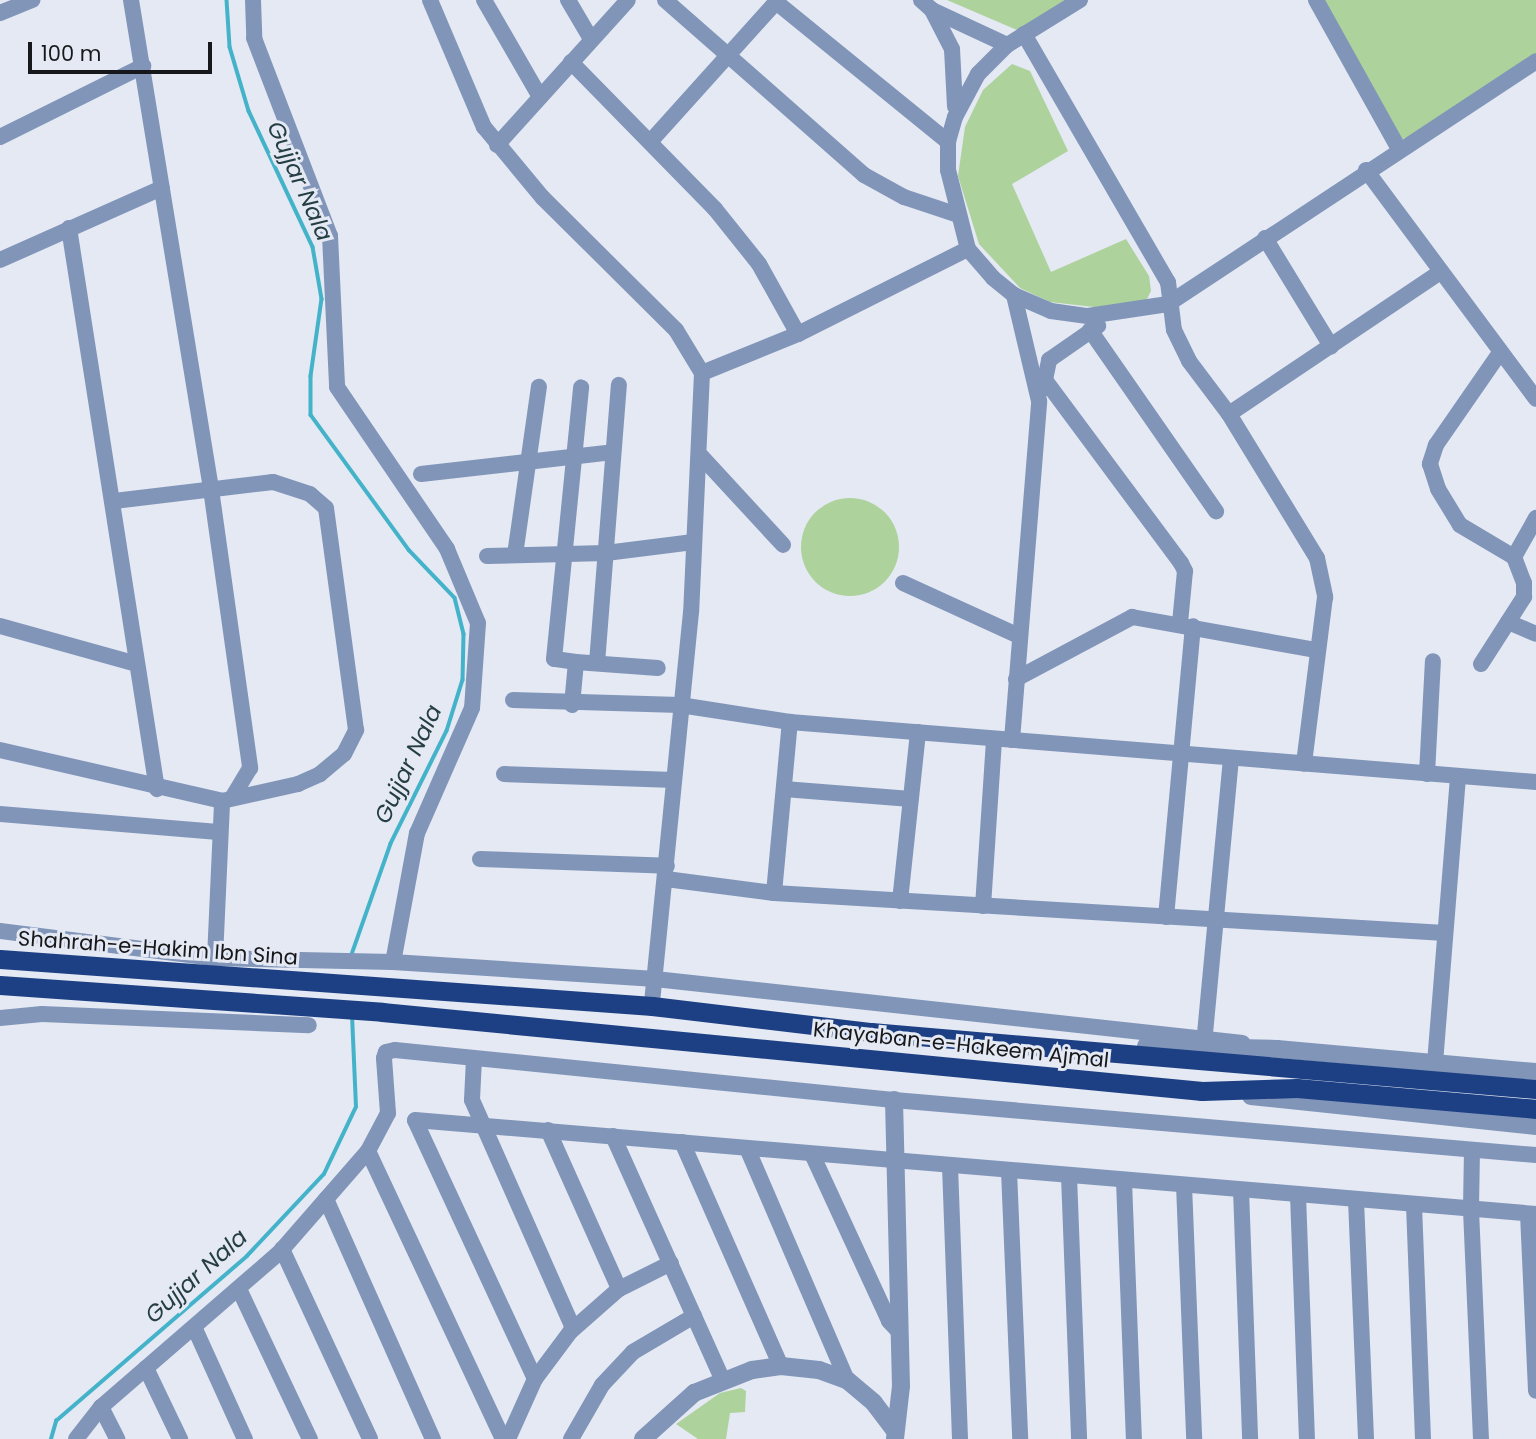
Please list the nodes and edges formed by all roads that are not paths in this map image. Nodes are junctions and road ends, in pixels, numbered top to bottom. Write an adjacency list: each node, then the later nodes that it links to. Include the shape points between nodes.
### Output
1 (32, 0): 15 (street)
2 (131, 0): 23 (street)
3 (253, 0): 117 (street, via 254,38 330,236 337,387 447,550 478,624 472,708 417,833)
4 (430, 0): 29 (street, via 484,127)
5 (484, 0): 24 (street)
6 (568, 0): 18 (street)
7 (628, 0): 14 (street)
8 (665, 0): 20 (street)
9 (1048, 0): 16 (street)
10 (1080, 0): 16 (street)
11 (1316, 0): 30 (street)
12 (777, 1): 20 (street); 28 (street)
13 (927, 5): 19 (street); 25 (street, via 952,49)
14 (612, 6): 18 (street)
15 (0, 13)
16 (1046, 19): 17 (street)
17 (1024, 34): 19 (street); 40 (street, via 1168,282)
18 (591, 39): 22 (street)
19 (1007, 45): 25 (street, via 978,74)
20 (730, 57): 27 (street); 33 (street, via 864,175 904,197)
21 (1536, 61): 30 (street)
22 (570, 62): 24 (street); 27 (street)
23 (143, 66): 26 (street); 32 (street)
24 (540, 97): 29 (street)
25 (955, 117): 28 (street)
26 (0, 137)
27 (650, 142): 43 (street, via 715,209 759,264)
28 (948, 142): 33 (street, via 948,170)
29 (498, 145): 46 (street, via 543,198 676,330)
30 (1399, 149): 31 (street)
31 (1366, 170): 35 (street); 38 (street)
32 (162, 188): 34 (street); 59 (street)
33 (958, 215): 36 (street)
34 (69, 228): 37 (street); 60 (street)
35 (1265, 238): 40 (street); 44 (street)
36 (968, 249): 39 (street); 43 (street)
37 (0, 260)
38 (1440, 272): 44 (street); 45 (street)
39 (1014, 295): 41 (street, via 1051,311 1088,316); 52 (street)
40 (1168, 304): 41 (street); 53 (street, via 1189,361)
41 (1131, 313): 42 (street)
42 (1090, 330): 47 (street, via 1049,360); 61 (street)
43 (798, 334): 46 (street)
44 (1331, 346): 53 (street)
45 (1499, 354): 51 (street); 69 (street, via 1436,445 1430,464 1438,489 1460,525)
46 (702, 373): 55 (street)
47 (1045, 380): 52 (street); 72 (street, via 1181,563)
48 (619, 385): 54 (street)
49 (538, 387): 57 (street)
50 (580, 387): 56 (street)
51 (1536, 399)
52 (1039, 401): 75 (street)
53 (1229, 414): 76 (street, via 1317,558 1325,597)
54 (613, 452): 56 (street); 65 (street)
55 (701, 456): 63 (street); 64 (street)
56 (574, 457): 57 (street); 66 (street)
57 (528, 462): 58 (street); 67 (street)
58 (421, 474)
59 (211, 489): 60 (street); 102 (street, via 250,768); 102 (street, via 272,482 310,494 326,508 356,730 344,754 320,774 298,784)
60 (114, 501): 80 (street)
61 (1216, 511)
62 (1536, 518): 69 (street)
63 (693, 542): 65 (street); 86 (street)
64 (783, 545)
65 (606, 552): 66 (street); 79 (street)
66 (565, 554): 67 (street); 78 (street, via 554,659)
67 (514, 555): 68 (street)
68 (487, 556)
69 (1514, 557): 71 (street, via 1524,597)
70 (903, 583): 75 (street)
71 (1508, 622): 74 (street); 81 (street)
72 (1187, 624): 76 (street); 83 (street, via 1132,617); 92 (street)
73 (0, 626): 80 (street)
74 (1536, 634)
75 (1019, 636): 83 (street)
76 (1315, 650): 94 (street)
77 (1433, 661): 96 (street)
78 (576, 662): 79 (street); 85 (street)
79 (597, 663): 82 (street)
80 (137, 664): 100 (street)
81 (1481, 664)
82 (659, 668)
83 (1016, 679): 90 (street)
84 (513, 700): 85 (street)
85 (572, 705): 86 (street)
86 (680, 705): 87 (street); 98 (street)
87 (790, 722): 88 (street); 101 (street)
88 (918, 733): 89 (street); 103 (street)
89 (994, 739): 90 (street); 110 (street)
90 (1012, 740): 92 (street)
91 (0, 750): 100 (street)
92 (1179, 754): 93 (street); 111 (street)
93 (1231, 758): 94 (street); 112 (street)
94 (1304, 764): 96 (street)
95 (504, 774): 98 (street)
96 (1427, 774): 97 (street)
97 (1458, 776): 99 (street); 114 (street)
98 (674, 780): 107 (street)
99 (1536, 782)
100 (156, 789): 102 (street)
101 (784, 789): 103 (street); 108 (street)
102 (227, 799): 105 (street)
103 (911, 799): 109 (street)
104 (0, 814): 105 (street)
105 (218, 832): 115 (street)
106 (480, 859): 107 (street)
107 (667, 873): 108 (street); 118 (street)
108 (774, 893): 109 (street)
109 (900, 901): 110 (street)
110 (983, 906): 111 (street)
111 (1166, 916): 112 (street)
112 (1215, 919): 114 (street); 125 (street)
113 (0, 931): 115 (street)
114 (1445, 933): 127 (street)
115 (215, 958): 117 (street)
116 (0, 959): 120 (highway, Shahrah-e-Hakim Ibn Sina)
117 (393, 962): 118 (street)
118 (655, 979): 121 (street); 125 (street)
119 (0, 985): 122 (highway)
120 (392, 989): 121 (highway, Khayaban-e-Hakeem Ajmal)
121 (652, 1006): 124 (highway, Khayaban-e-Hakeem Ajmal)
122 (308, 1016): 123 (street, via 42,1014); 130 (highway, Khayaban-e-Hakeem Ajmal, via 382,1012)
123 (0, 1018)
124 (1016, 1043): 125 (street); 129 (highway, Khayaban-e-Hakeem Ajmal)
125 (1204, 1043): 127 (street)
126 (474, 1059): 131 (street); 133 (street, via 472,1100); 140 (street, via 386,1052 388,1113)
127 (1435, 1063): 128 (street)
128 (1536, 1072)
129 (1536, 1089)
130 (1202, 1091): 132 (highway, Khayaban-e-Hakeem Ajmal, via 1297,1088); 134 (street)
131 (894, 1100): 139 (street); 143 (street)
132 (1536, 1109)
133 (481, 1125): 135 (street); 161 (street); 166 (street, via 415,1120)
134 (1536, 1126)
135 (548, 1130): 136 (street); 159 (street)
136 (613, 1136): 137 (street); 157 (street)
137 (682, 1142): 138 (street); 164 (street)
138 (747, 1148): 141 (street); 168 (street)
139 (1472, 1150): 142 (street); 154 (street)
140 (368, 1151): 151 (street); 179 (street)
141 (812, 1154): 143 (street); 163 (street, via 889,1321)
142 (1536, 1155)
143 (894, 1161): 144 (street); 163 (street)
144 (950, 1166): 145 (street); 182 (street)
145 (1009, 1171): 146 (street); 183 (street)
146 (1069, 1176): 147 (street); 184 (street)
147 (1125, 1181): 148 (street); 185 (street)
148 (1184, 1185): 149 (street); 186 (street)
149 (1241, 1190): 150 (street); 187 (street)
150 (1298, 1195): 152 (street); 188 (street)
151 (326, 1199): 156 (street); 178 (street)
152 (1356, 1200): 153 (street); 189 (street)
153 (1414, 1205): 154 (street); 190 (street)
154 (1471, 1210): 155 (street); 191 (street)
155 (1532, 1214): 169 (street)
156 (282, 1249): 158 (street); 177 (street)
157 (671, 1264): 159 (street); 160 (street)
158 (239, 1289): 162 (street); 176 (street)
159 (619, 1289): 161 (street)
160 (694, 1316): 167 (street); 180 (street, via 633,1352 601,1385)
161 (573, 1328): 166 (street)
162 (195, 1329): 165 (street); 175 (street)
163 (900, 1333): 171 (street, via 901,1386)
164 (781, 1366): 167 (street); 168 (street, via 819,1370)
165 (146, 1368): 170 (street); 174 (street)
166 (535, 1379): 179 (street)
167 (722, 1379): 181 (street, via 694,1392)
168 (847, 1381): 171 (street, via 874,1403)
169 (1536, 1391)
170 (101, 1407): 172 (street); 173 (street)
171 (895, 1435)
172 (76, 1439)
173 (117, 1439)
174 (180, 1439)
175 (245, 1439)
176 (310, 1439)
177 (370, 1439)
178 (433, 1439)
179 (505, 1439)
180 (571, 1439)
181 (643, 1439)
182 (960, 1439)
183 (1020, 1439)
184 (1079, 1439)
185 (1134, 1439)
186 (1194, 1439)
187 (1250, 1439)
188 (1307, 1439)
189 (1366, 1439)
190 (1423, 1439)
191 (1481, 1439)

